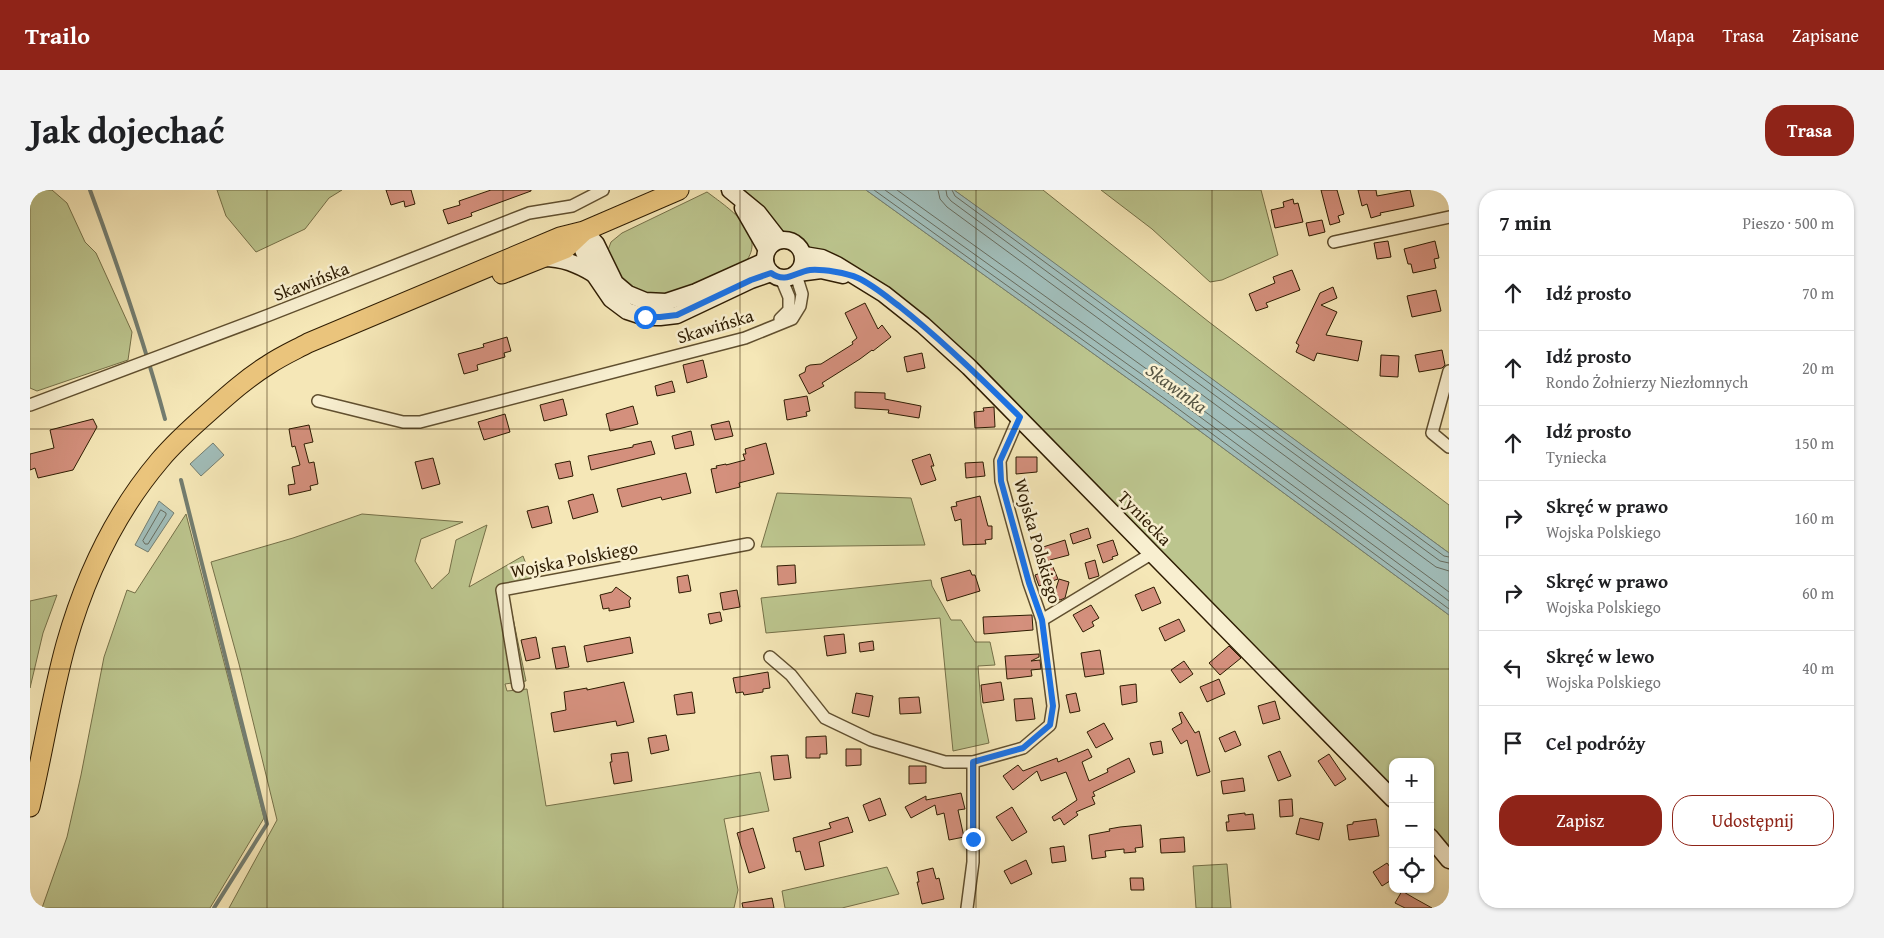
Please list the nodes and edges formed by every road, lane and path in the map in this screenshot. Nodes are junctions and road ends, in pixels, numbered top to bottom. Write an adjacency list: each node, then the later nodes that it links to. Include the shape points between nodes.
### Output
1 (603, 190): 15 (street, Skawińska, via 572,206 529,213)
2 (679, 190): 5 (main road)
3 (733, 192): 9 (street, via 758,213)
4 (1449, 217): 6 (street)
5 (584, 231): 8 (main road, via 565,249); 9 (street, via 596,244 614,283 645,301 666,302); 10 (street, via 583,250); 12 (main road, via 560,236)
6 (1334, 242)
7 (804, 255): 9 (street, via 804,262); 9 (street, via 792,241); 11 (street, Tyniecka, via 822,258)
8 (542, 258): 10 (street, via 558,258); 12 (main road, via 457,290)
9 (780, 264): 10 (street, via 677,315 660,317 645,317 627,310 611,299); 11 (street, Tyniecka); 14 (street, Skawińska, via 789,310 773,327 745,338 420,422 403,422)
10 (594, 274)
11 (858, 278): 16 (street, Tyniecka, via 923,325)
12 (393, 308): 25 (main road, via 308,343 269,364 183,435 144,480 102,546 79,600 59,668)
13 (1449, 371): 17 (street, via 1432,433)
14 (318, 401)
15 (30, 405)
16 (1020, 417): 19 (street, Tyniecka); 20 (street, Wojska Polskiego, via 1000,461 1001,481)
17 (1449, 447)
18 (748, 544): 22 (street, Wojska Polskiego, via 502,590)
19 (1151, 554): 20 (street, Wojska Polskiego); 24 (street, Tyniecka)
20 (1042, 620): 23 (street, Wojska Polskiego, via 1053,706 1050,725 1023,748)
21 (770, 657): 23 (street, Wojska Polskiego, via 791,675 825,718 871,740 945,762)
22 (518, 686)
23 (973, 762): 28 (street, via 973,862)
24 (1389, 795)
25 (30, 807)
26 (1434, 842): 27 (street)
27 (1449, 860)
28 (967, 908)

